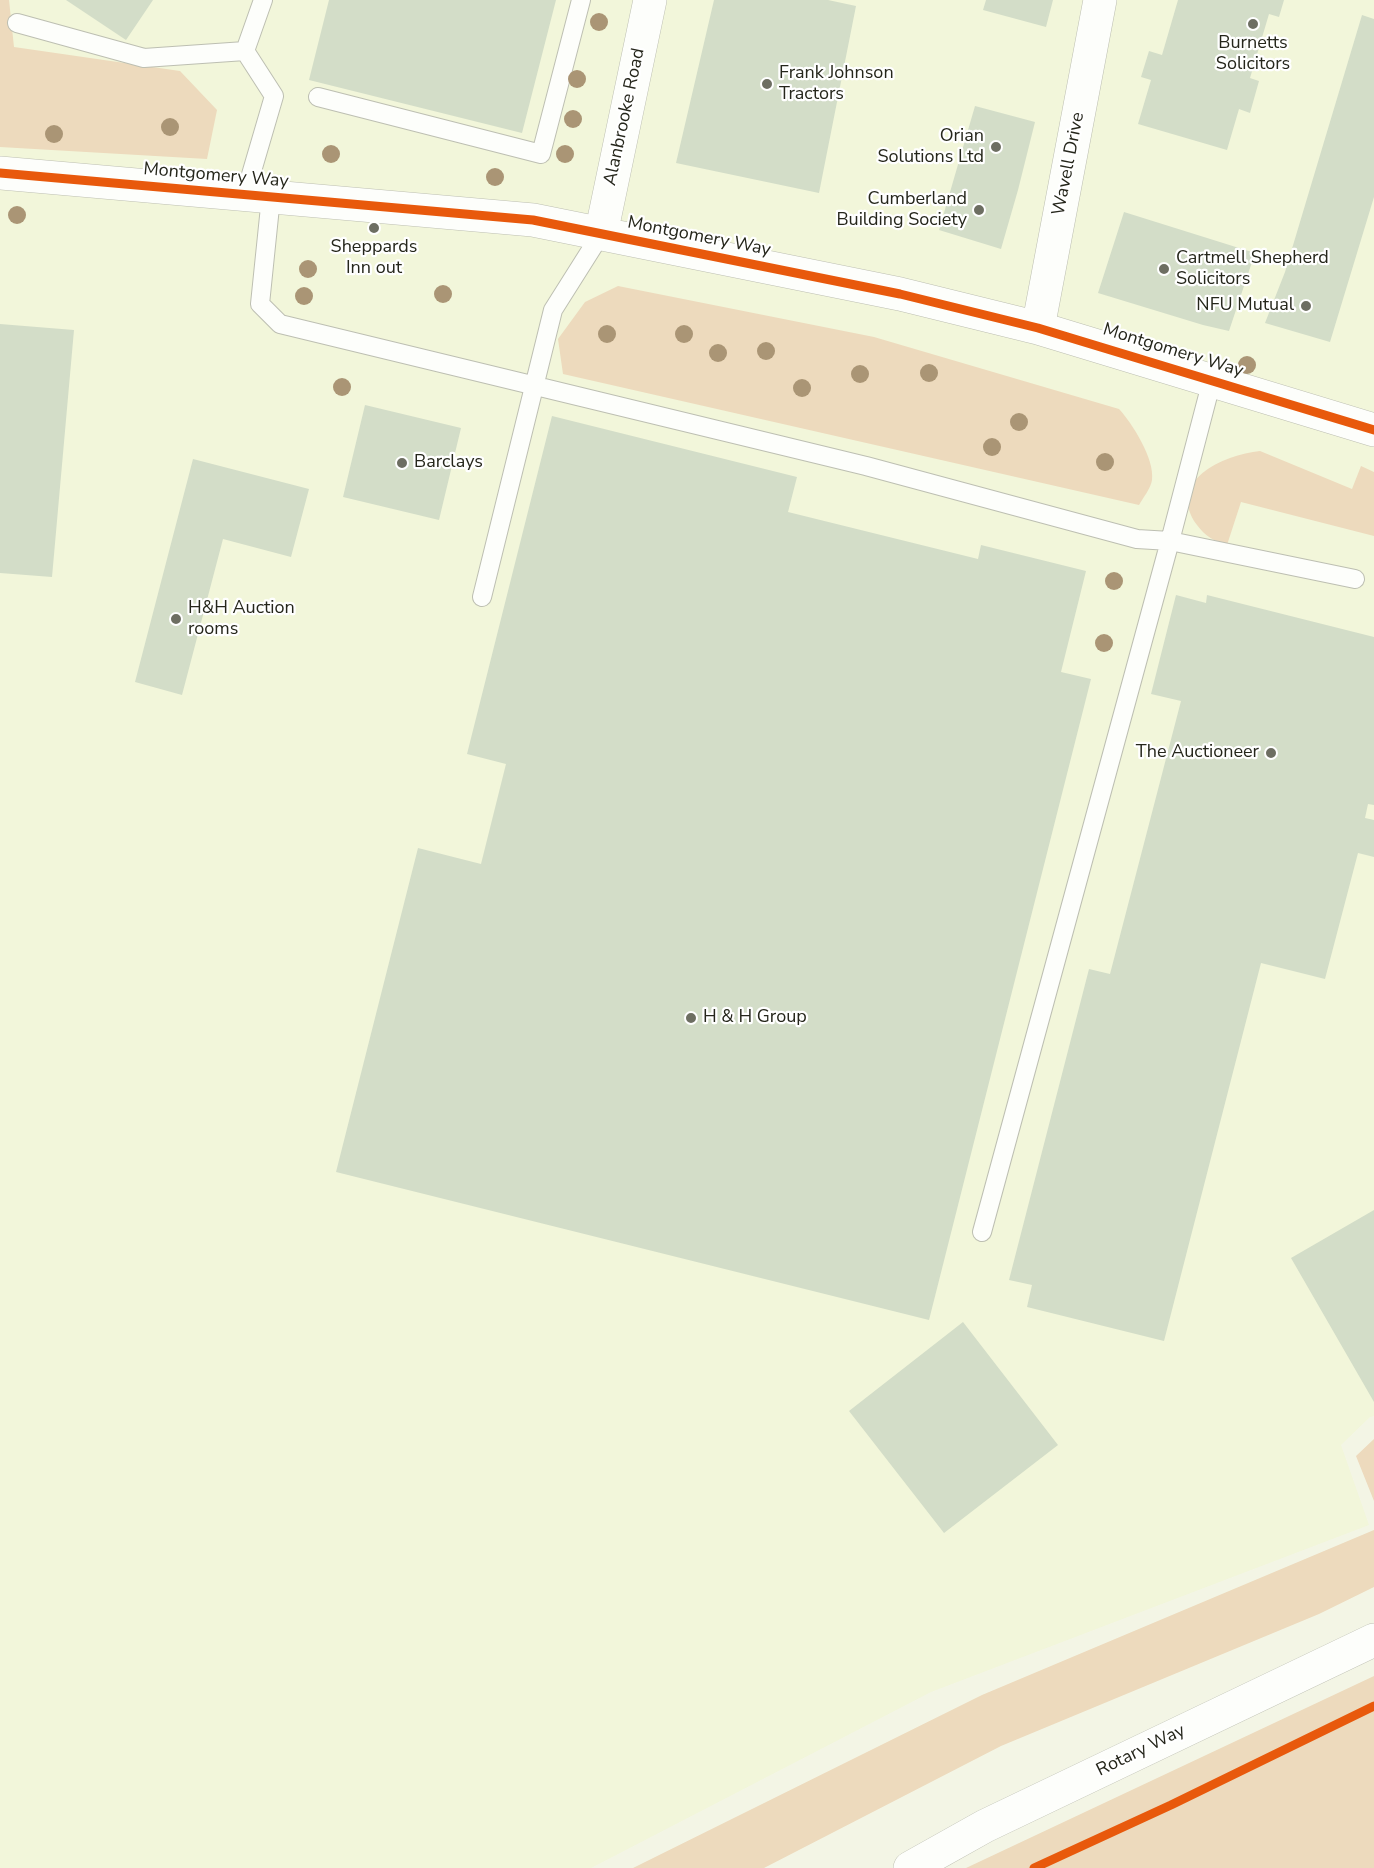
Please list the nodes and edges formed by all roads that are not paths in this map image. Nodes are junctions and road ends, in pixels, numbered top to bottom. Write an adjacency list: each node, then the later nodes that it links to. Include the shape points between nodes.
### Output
1 (263, 0): 6 (lane)
2 (581, 0): 7 (lane, via 541,154)
3 (650, 0): 10 (street, Alanbrooke Road)
4 (1100, 0): 11 (street, Wavell Drive)
5 (17, 23): 6 (lane, via 144,58)
6 (245, 51): 9 (lane, via 274,96)
7 (318, 97)
8 (0, 173): 9 (street, Montgomery Way)
9 (258, 196): 10 (street, Montgomery Way, via 533,220); 13 (lane, via 260,304 280,324)
10 (601, 234): 11 (street, Montgomery Way, via 900,294); 13 (lane, via 553,310)
11 (1038, 328): 12 (street, Montgomery Way)
12 (1212, 380): 14 (street, Montgomery Way); 15 (lane)
13 (534, 386): 15 (lane, via 866,466 1137,539); 17 (lane)
14 (1374, 430)
15 (1170, 541): 16 (lane); 18 (lane)
16 (1355, 579)
17 (482, 597)
18 (982, 1232)
19 (1374, 1640): 20 (street, Rotary Way, via 985,1826)
20 (910, 1868)

